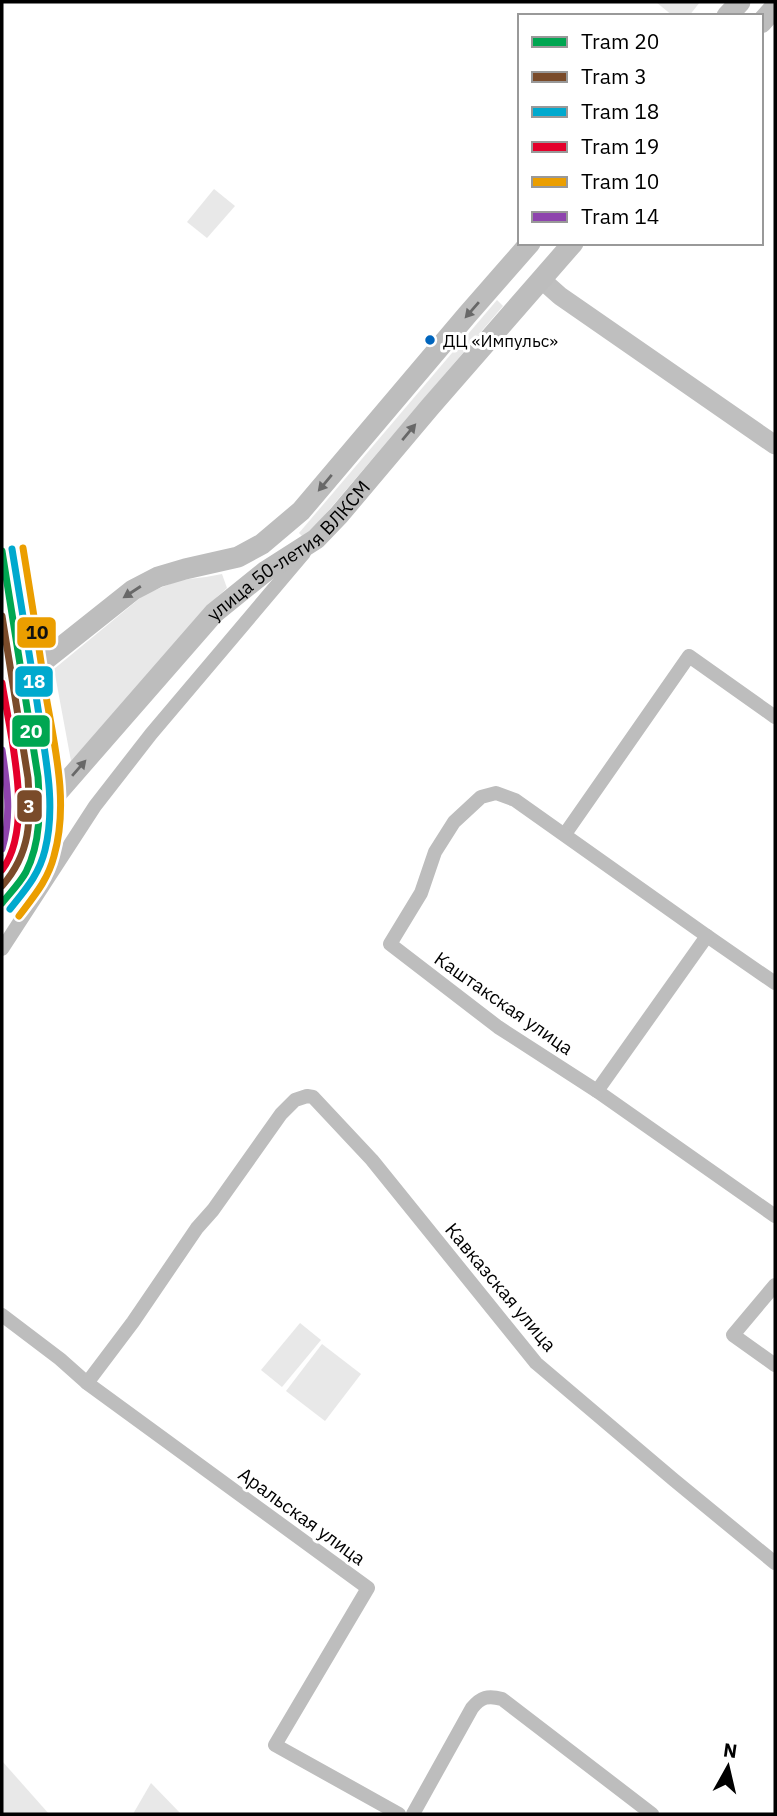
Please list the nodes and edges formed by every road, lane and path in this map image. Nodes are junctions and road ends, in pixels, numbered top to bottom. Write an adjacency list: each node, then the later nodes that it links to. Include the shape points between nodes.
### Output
1 (775, 7): 2 (main road)
2 (763, 21)
3 (571, 245): 5 (main road, улица 50-летия ВЛКСМ)
4 (524, 251): 5 (main road); 8 (main road, улица 50-летия ВЛКСМ, one-way to 8, via 301,512 238,557 158,577 133,590)
5 (542, 279): 6 (main road); 7 (main road, улица 50-летия ВЛКСМ, one-way to 5)
6 (775, 445)
7 (316, 539): 11 (main road, улица 50-летия ВЛКСМ, one-way to 7, via 214,613); 13 (street, via 95,806)
8 (2, 694)
9 (775, 717): 10 (street, via 689,656)
10 (565, 834): 12 (street); 15 (street, Каштакская улица, via 515,800 496,793 481,797 454,822 435,852 421,893 390,944 498,1027)
11 (2, 856)
12 (707, 936): 14 (street); 15 (street)
13 (2, 949)
14 (775, 983)
15 (597, 1091): 16 (street, Каштакская улица)
16 (775, 1216)
17 (775, 1285): 19 (street, via 733,1335)
18 (2, 1315): 20 (street, Аральская улица)
19 (775, 1365)
20 (87, 1383): 21 (street, Кавказская улица, via 281,1114 295,1100 313,1097 372,1160 536,1363); 22 (street, Аральская улица, via 368,1588 275,1745)
21 (775, 1563)
22 (399, 1814)
23 (413, 1814): 24 (street, via 472,1708 491,1696 502,1699)
24 (652, 1814)

